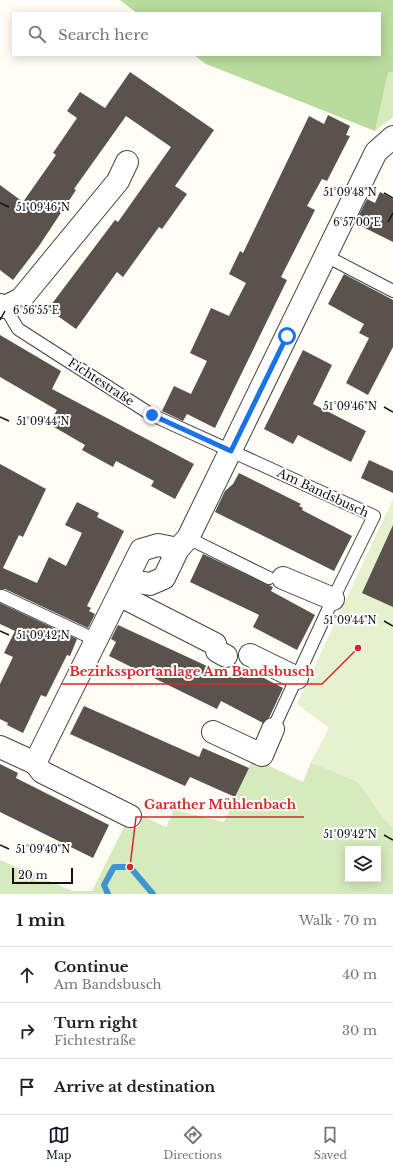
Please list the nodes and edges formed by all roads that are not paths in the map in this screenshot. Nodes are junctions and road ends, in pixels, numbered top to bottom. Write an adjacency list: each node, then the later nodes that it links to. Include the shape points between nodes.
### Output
1 (393, 137): 3 (street, via 376,152)
2 (127, 162): 5 (street, Fichtestraße, via 118,181 21,299)
3 (326, 256): 4 (lane); 6 (street)
4 (393, 291)
5 (2, 306): 6 (lane, Fichtestraße, via 18,329 152,415)
6 (231, 451): 7 (street); 11 (lane, Am Bandsbusch, via 374,516)
7 (183, 544): 8 (lane); 9 (street, via 164,578 150,584); 9 (street, via 158,545 141,550)
8 (276, 578): 11 (street)
9 (122, 587): 12 (street); 14 (street, via 215,644 217,651)
10 (2, 596): 12 (lane)
11 (333, 599): 15 (lane, Am Bandsbusch)
12 (96, 640): 19 (street)
13 (250, 655): 15 (street)
14 (226, 656)
15 (297, 678): 16 (lane, Am Bandsbusch)
16 (273, 729): 17 (street, Am Bandsbusch, via 262,755)
17 (213, 732)
18 (0, 747): 19 (street)
19 (35, 763): 20 (street, via 42,772)
20 (130, 816)

